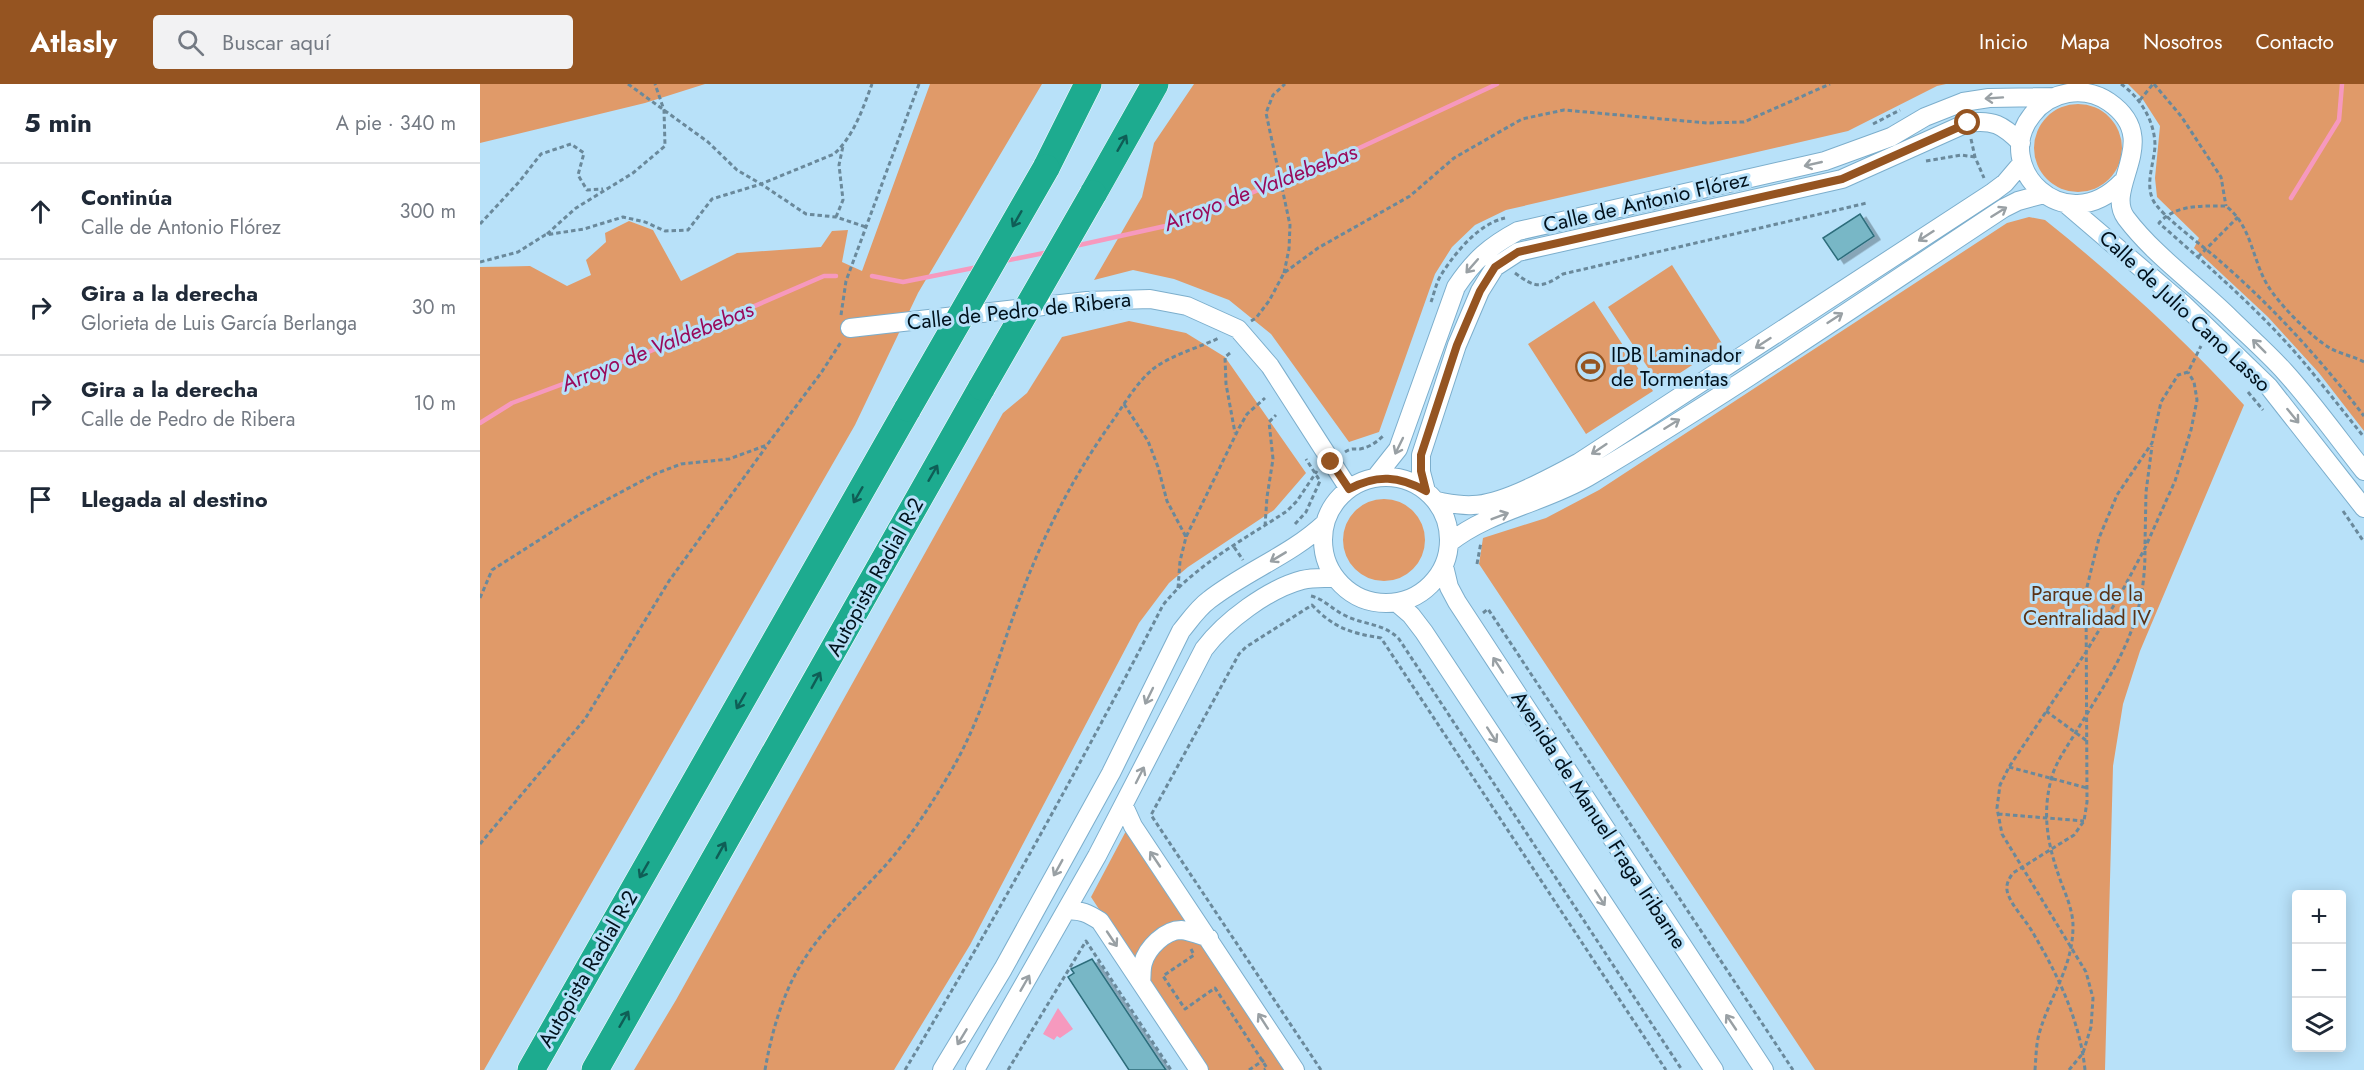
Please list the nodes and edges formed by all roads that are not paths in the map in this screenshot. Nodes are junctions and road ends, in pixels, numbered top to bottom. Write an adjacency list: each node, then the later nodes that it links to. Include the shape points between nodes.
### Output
1 (1088, 84): 24 (highway, Autopista Radial R-2, one-way to 24, bridge, via 1046,168)
2 (1155, 84): 25 (highway, Autopista Radial R-2, one-way to 2, bridge)
3 (2053, 98): 4 (street, via 2031,116); 6 (street, via 2082,92 2103,99 2120,112 2133,147); 11 (street, Calle de Antonio Flórez, one-way to 11, via 1963,102 1925,117 1891,137 1833,158 1518,231 1494,243 1456,286 1407,429 1394,455)
4 (2021, 143): 5 (street); 13 (street, Calle de Antonio Flórez, via 1998,124 1984,120 1968,123 1842,179 1518,252 1495,267 1457,345 1426,436 1421,464)
5 (2022, 163): 7 (street, via 2030,180); 13 (street, one-way to 13, via 1993,192 1578,463 1492,502 1474,506)
6 (2122, 182): 8 (street, via 2097,201); 10 (street, Calle de Julio Cano Lasso, one-way to 6, via 2285,372 2198,286 2144,240 2124,214 2120,199)
7 (2044, 194): 8 (street); 16 (street, one-way to 7, via 1478,524 1587,478 2004,208)
8 (2066, 204): 14 (street, Calle de Julio Cano Lasso, one-way to 14, via 2182,303 2269,387)
9 (850, 328): 12 (street, Calle de Pedro de Ribera, via 1087,301 1150,299 1187,306 1238,329 1270,366)
10 (2364, 471)
11 (1375, 478): 12 (street); 13 (street, via 1393,477 1410,482)
12 (1349, 489): 15 (street, via 1330,510)
13 (1431, 496): 16 (street, via 1445,517)
14 (2364, 508)
15 (1325, 523): 18 (street, via 1323,547); 26 (street, one-way to 26, via 1302,543 1209,600 1181,631 1105,783 1003,969)
16 (1449, 543): 17 (street)
17 (1444, 566): 19 (street, via 1417,596); 31 (street, Avenida de Manuel Fraga Iribarne, one-way to 17, via 1470,622 1449,586)
18 (1335, 578): 19 (street, via 1362,599); 20 (street, one-way to 18, via 1216,633 1242,612 1289,585 1312,578)
19 (1397, 603): 30 (street, Avenida de Manuel Fraga Iribarne, one-way to 30, via 1434,646)
20 (1124, 806): 21 (street); 22 (street, one-way to 20, via 1133,826)
21 (1066, 910): 23 (street, one-way to 23, via 1077,910 1100,921); 27 (street, one-way to 21)
22 (1209, 938): 23 (street, via 1178,930 1165,935 1153,945 1143,963); 29 (street, one-way to 22)
23 (1141, 982): 28 (street)
24 (531, 1070)
25 (596, 1070)
26 (942, 1070)
27 (975, 1070)
28 (1199, 1070)
29 (1295, 1070)
30 (1714, 1070)
31 (1764, 1070)

